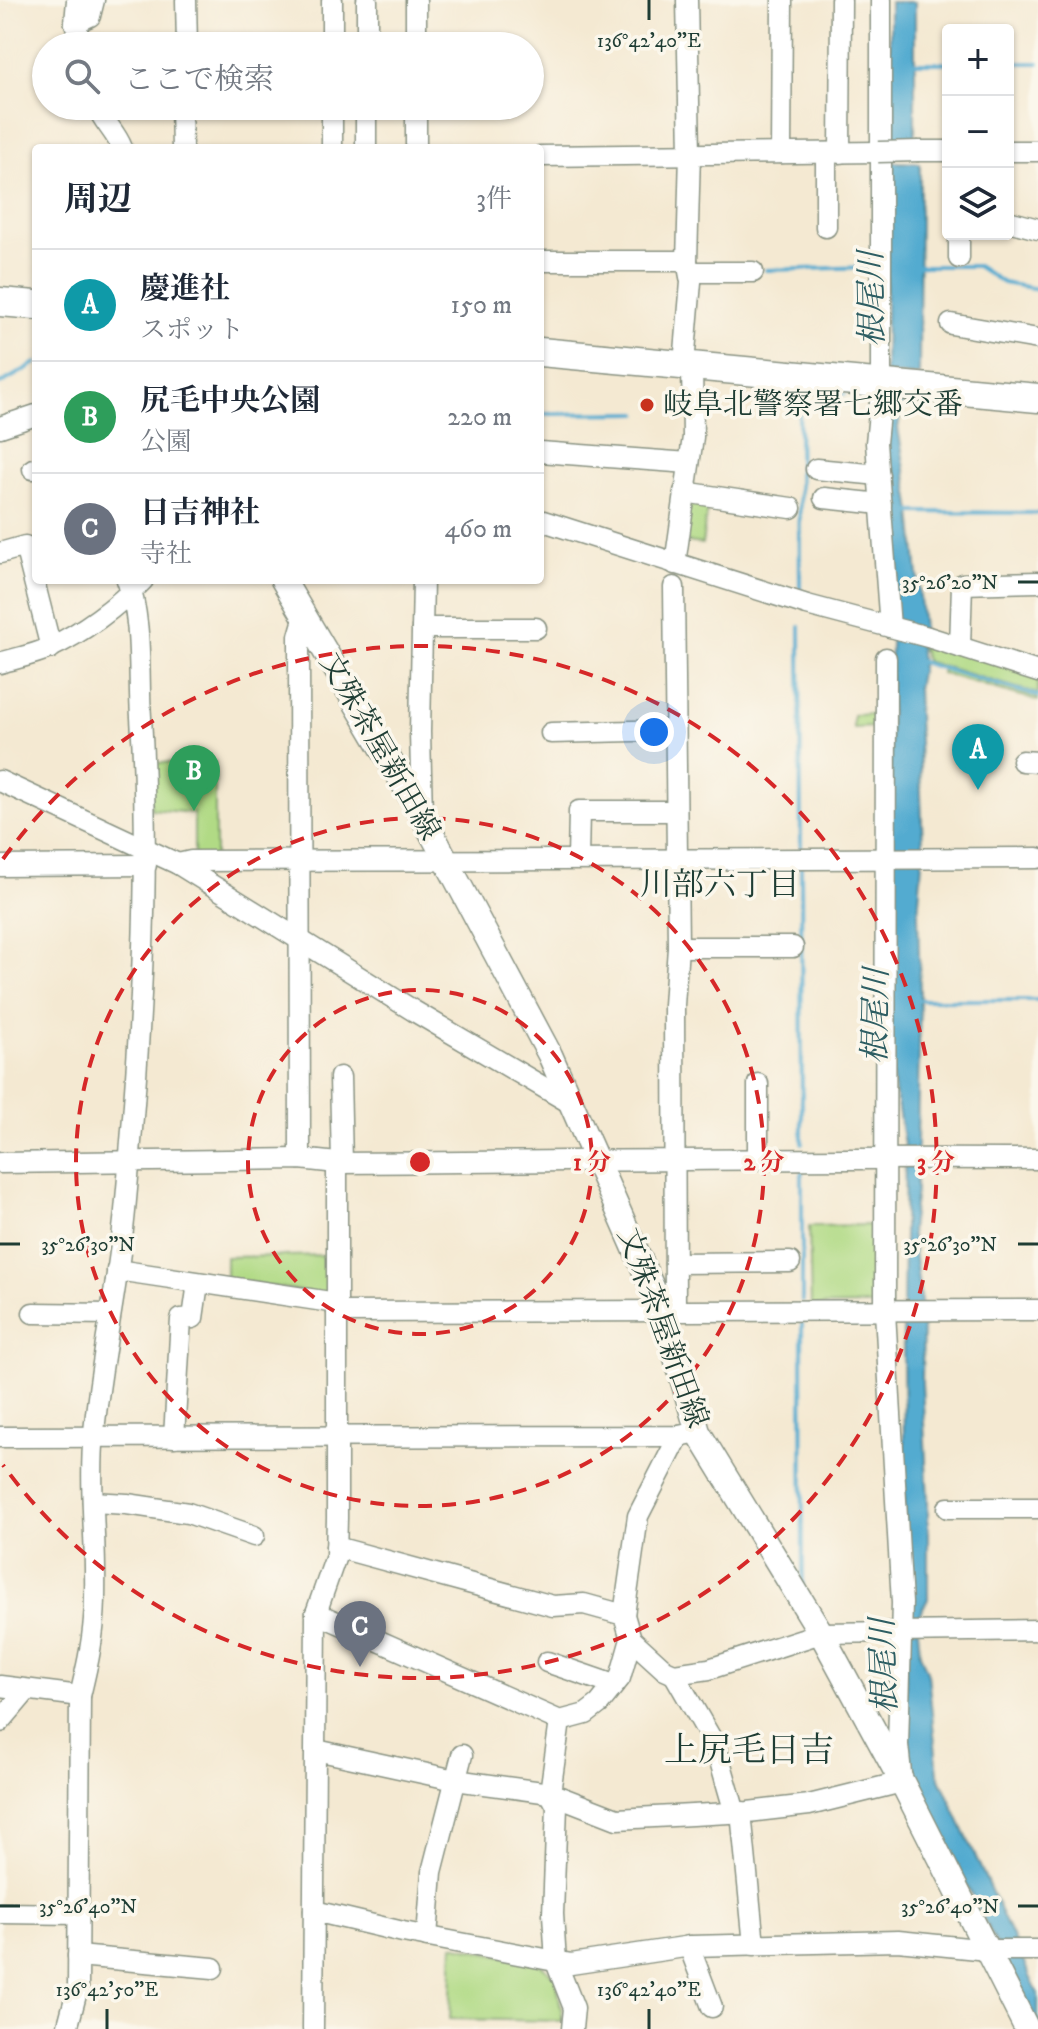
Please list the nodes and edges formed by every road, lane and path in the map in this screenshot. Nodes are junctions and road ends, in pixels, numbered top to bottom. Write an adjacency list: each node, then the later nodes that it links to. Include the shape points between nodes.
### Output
1 (77, 0): 11 (street)
2 (94, 0): 11 (street, via 90,16)
3 (186, 0): 13 (street)
4 (332, 0): 14 (street)
5 (367, 0): 15 (street)
6 (416, 0): 16 (street)
7 (687, 0): 30 (street)
8 (782, 0): 31 (street)
9 (841, 0): 32 (street)
10 (881, 0): 48 (street, via 881,267)
11 (75, 23): 12 (street)
12 (78, 32)
13 (187, 32)
14 (332, 32)
15 (367, 32)
16 (416, 32)
17 (103, 120): 22 (street)
18 (181, 120): 23 (street)
19 (332, 120): 24 (street)
20 (366, 120): 25 (street)
21 (416, 120): 26 (street)
22 (120, 144)
23 (182, 144)
24 (332, 144)
25 (366, 144)
26 (416, 144)
27 (942, 151): 32 (street, bridge)
28 (1014, 151): 29 (street)
29 (1038, 151)
30 (690, 153): 31 (street); 33 (street); 40 (street)
31 (781, 153): 32 (street)
32 (833, 153): 35 (street)
33 (544, 156)
34 (1014, 223): 36 (street)
35 (826, 227)
36 (1038, 229)
37 (959, 240): 38 (street)
38 (959, 258)
39 (544, 261): 40 (street)
40 (688, 267): 41 (street); 47 (street)
41 (753, 272)
42 (0, 302): 43 (highway)
43 (32, 305)
44 (951, 324): 45 (street)
45 (1038, 339)
46 (544, 352): 47 (highway)
47 (688, 365): 48 (highway); 53 (street, via 693,437)
48 (894, 384): 49 (highway); 55 (street, via 876,427)
49 (1038, 398)
50 (32, 416): 51 (street)
51 (0, 427)
52 (544, 452): 53 (street)
53 (689, 463): 56 (street)
54 (816, 469): 55 (street)
55 (879, 475): 58 (street)
56 (684, 492): 59 (street); 62 (street)
57 (824, 498): 58 (street)
58 (881, 504): 71 (street)
59 (791, 508)
60 (544, 521): 62 (street)
61 (0, 553): 63 (street, via 25,546)
62 (675, 564): 71 (street)
63 (32, 573)
64 (1038, 582): 74 (street, via 962,584)
65 (35, 584): 75 (street)
66 (134, 584): 75 (street); 84 (street)
67 (285, 584): 70 (main road, 文殊茶屋新田線)
68 (423, 584): 72 (street)
69 (674, 587): 79 (street)
70 (304, 619): 83 (main road, 文殊茶屋新田線); 90 (street, via 299,636)
71 (890, 627): 74 (street)
72 (422, 628): 73 (street); 83 (street)
73 (536, 628)
74 (960, 647): 78 (street)
75 (51, 648): 77 (street)
76 (886, 658): 88 (street)
77 (0, 663)
78 (1038, 672)
79 (674, 730): 80 (street); 82 (street)
80 (551, 733)
81 (0, 781): 84 (street)
82 (675, 811): 86 (street, via 579,811); 87 (street)
83 (422, 815): 89 (main road, 文殊茶屋新田線)
84 (146, 857): 91 (street); 92 (street); 104 (street)
85 (1038, 858): 88 (street)
86 (578, 859): 87 (street); 89 (street)
87 (675, 859): 88 (street); 94 (street)
88 (887, 859): 99 (street)
89 (445, 861): 90 (street); 98 (main road, 文殊茶屋新田線)
90 (300, 863): 91 (street); 93 (street)
91 (178, 864): 93 (street)
92 (0, 866)
93 (298, 938): 98 (street); 100 (street)
94 (678, 947): 95 (street); 105 (street)
95 (793, 947)
96 (340, 1077): 107 (street)
97 (758, 1084): 101 (street)
98 (572, 1104): 103 (main road, 文殊茶屋新田線)
99 (903, 1158): 101 (street); 102 (street); 115 (street)
100 (300, 1159): 104 (street); 107 (street)
101 (758, 1159): 105 (street)
102 (1038, 1159)
103 (597, 1161): 105 (street); 107 (street); 113 (main road, 文殊茶屋新田線)
104 (129, 1162): 106 (street); 110 (street)
105 (676, 1162): 109 (street)
106 (0, 1163)
107 (339, 1163): 112 (street)
108 (790, 1262): 109 (street)
109 (675, 1263): 113 (street)
110 (117, 1270): 111 (street); 117 (street)
111 (198, 1283): 112 (street); 122 (street, via 193,1318 181,1319)
112 (337, 1307): 113 (street); 119 (street)
113 (668, 1310): 115 (street); 118 (main road, 文殊茶屋新田線)
114 (1038, 1310): 115 (street)
115 (892, 1312): 132 (street)
116 (33, 1313): 117 (street)
117 (110, 1314): 120 (street)
118 (689, 1434): 119 (street); 129 (street, via 638,1516); 131 (main road, 文殊茶屋新田線)
119 (337, 1435): 122 (street); 127 (street)
120 (94, 1436): 121 (street); 122 (street); 123 (street)
121 (0, 1437)
122 (174, 1437)
123 (93, 1502): 126 (street, via 188,1513); 139 (street, via 95,1616)
124 (948, 1508): 125 (street)
125 (1038, 1508)
126 (254, 1536)
127 (336, 1547): 128 (street); 129 (street, via 553,1606 584,1604)
128 (316, 1613): 140 (street); 142 (street)
129 (624, 1615): 133 (street)
130 (1038, 1630): 132 (street)
131 (821, 1633): 132 (street); 135 (street, via 709,1669); 145 (main road, 文殊茶屋新田線)
132 (911, 1633): 145 (street, via 898,1745)
133 (631, 1639): 135 (street); 136 (street)
134 (547, 1662): 136 (street)
135 (674, 1674): 147 (street, via 716,1747)
136 (614, 1685): 140 (street, via 586,1714)
137 (0, 1686): 138 (street)
138 (27, 1690): 139 (street); 141 (street)
139 (80, 1696): 150 (street)
140 (560, 1721): 146 (street)
141 (0, 1722)
142 (316, 1750): 144 (street); 148 (street)
143 (462, 1755): 144 (street)
144 (455, 1780): 146 (street); 151 (street, via 432,1872)
145 (902, 1782): 147 (street, via 809,1805); 154 (main road, 文殊茶屋新田線)
146 (550, 1793): 147 (street, via 617,1819); 157 (street, via 557,1806)
147 (738, 1813): 152 (street)
148 (314, 1911): 151 (street); 161 (street)
149 (0, 1913): 150 (street)
150 (79, 1914): 156 (street)
151 (427, 1937): 157 (street)
152 (754, 1945): 153 (street); 154 (street, via 898,1941)
153 (689, 1946): 157 (street); 159 (street)
154 (992, 1950): 155 (street); 163 (main road, 文殊茶屋新田線)
155 (1029, 1950)
156 (78, 1956): 158 (street); 160 (street)
157 (556, 1962): 162 (street, via 574,2008)
158 (213, 1968)
159 (712, 2007)
160 (67, 2029)
161 (313, 2029)
162 (572, 2029)
163 (1027, 2029)

